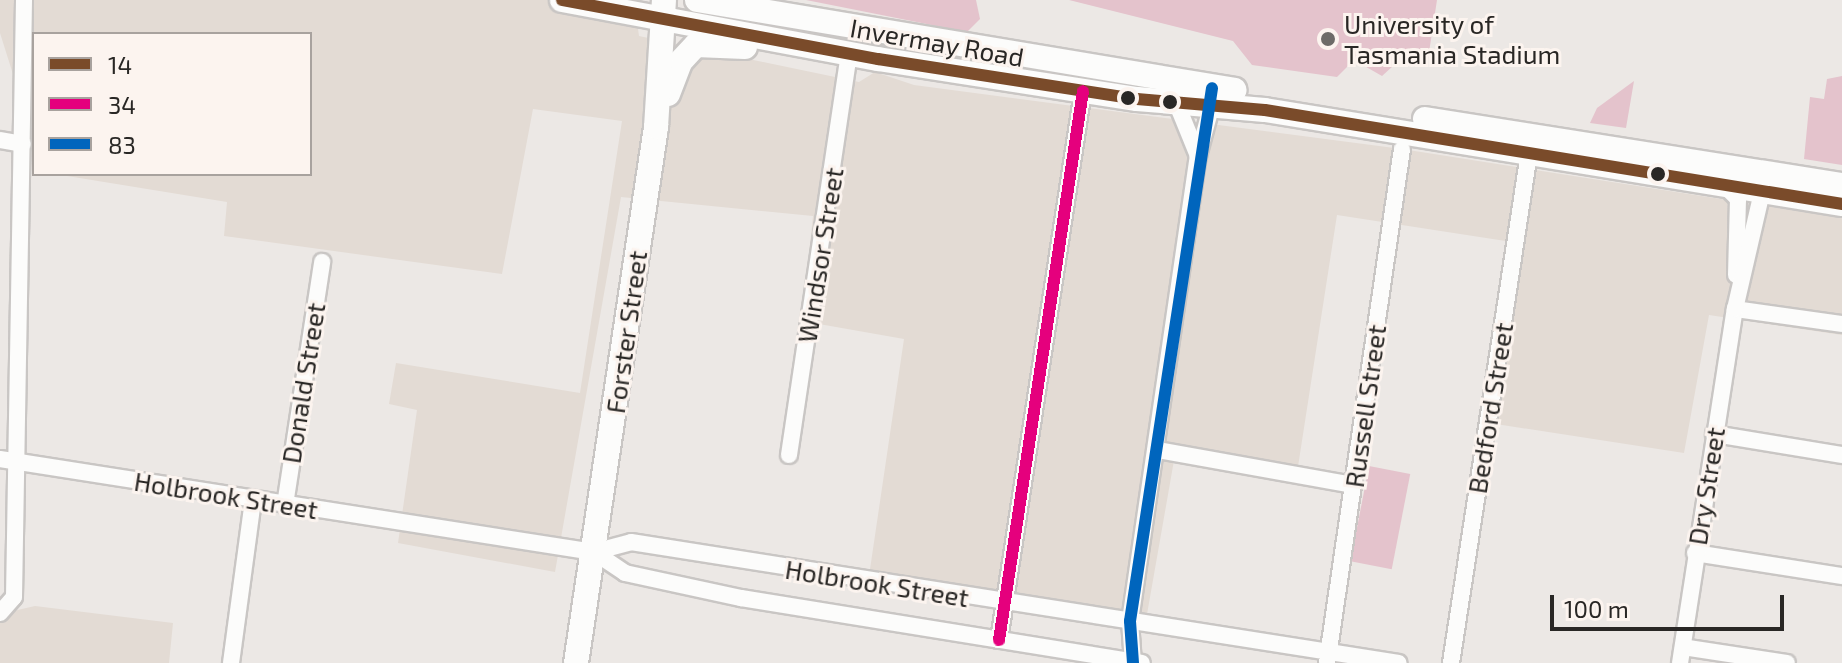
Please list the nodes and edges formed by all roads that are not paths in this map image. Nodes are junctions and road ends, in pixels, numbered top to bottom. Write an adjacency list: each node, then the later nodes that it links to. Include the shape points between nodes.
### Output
1 (24, 0): 12 (street)
2 (562, 0): 4 (main road, Invermay Road)
3 (697, 0): 7 (main road, Invermay Road)
4 (664, 10): 5 (main road, Invermay Road); 15 (main road, Forster Street)
5 (840, 52): 6 (main road, Invermay Road); 15 (main road, via 696,45 673,74); 27 (street, Windsor Street)
6 (1083, 91): 8 (main road, Invermay Road); 36 (street)
7 (1212, 96): 8 (main road, Invermay Road); 9 (main road, Invermay Road); 14 (main road, Invermay Road); 16 (street)
8 (1176, 102): 16 (street)
9 (1453, 123): 11 (main road, Invermay Road); 14 (main road, via 1525,143)
10 (0, 140): 12 (street)
11 (1570, 141): 17 (main road, via 1575,149 1619,158); 18 (main road, Invermay Road)
12 (23, 144): 29 (street)
13 (1402, 149): 30 (street, Russell Street)
14 (1529, 153): 17 (main road, Invermay Road); 46 (street, Bedford Street)
15 (652, 154): 33 (main road, Forster Street)
16 (1198, 156): 26 (street)
17 (1631, 168): 19 (main road, Invermay Road)
18 (1758, 181): 19 (main road, Invermay Road); 20 (main road, Invermay Road); 21 (main road, Invermay Road); 23 (street, Dry Street)
19 (1724, 185): 23 (street, Dry Street, via 1738,199)
20 (1842, 185)
21 (1842, 204)
22 (322, 262): 32 (street, Donald Street)
23 (1735, 309): 24 (street); 25 (street, Dry Street)
24 (1842, 324)
25 (1714, 434): 28 (street); 34 (street, Dry Street)
26 (1158, 450): 30 (street); 38 (street)
27 (789, 455)
28 (1842, 455)
29 (9, 460): 31 (street, Holbrook Street); 37 (street, via 14,597)
30 (1353, 485): 41 (street, Russell Street)
31 (253, 500): 32 (street, Holbrook Street); 42 (street)
32 (285, 505): 33 (street, Holbrook Street)
33 (594, 552): 36 (street, Holbrook Street, via 631,542); 39 (street, Holbrook Street, via 639,576); 43 (main road, Forster Street)
34 (1695, 553): 35 (street); 40 (street, Dry Street)
35 (1842, 576)
36 (1005, 605): 38 (street, Holbrook Street); 39 (street)
37 (0, 613)
38 (1130, 621): 41 (street, Holbrook Street); 44 (street)
39 (999, 640): 44 (street, Holbrook Street)
40 (1681, 655): 47 (street)
41 (1328, 657): 45 (street, Holbrook Street)
42 (231, 663)
43 (576, 663)
44 (1136, 663)
45 (1399, 663)
46 (1451, 663)
47 (1787, 663)

